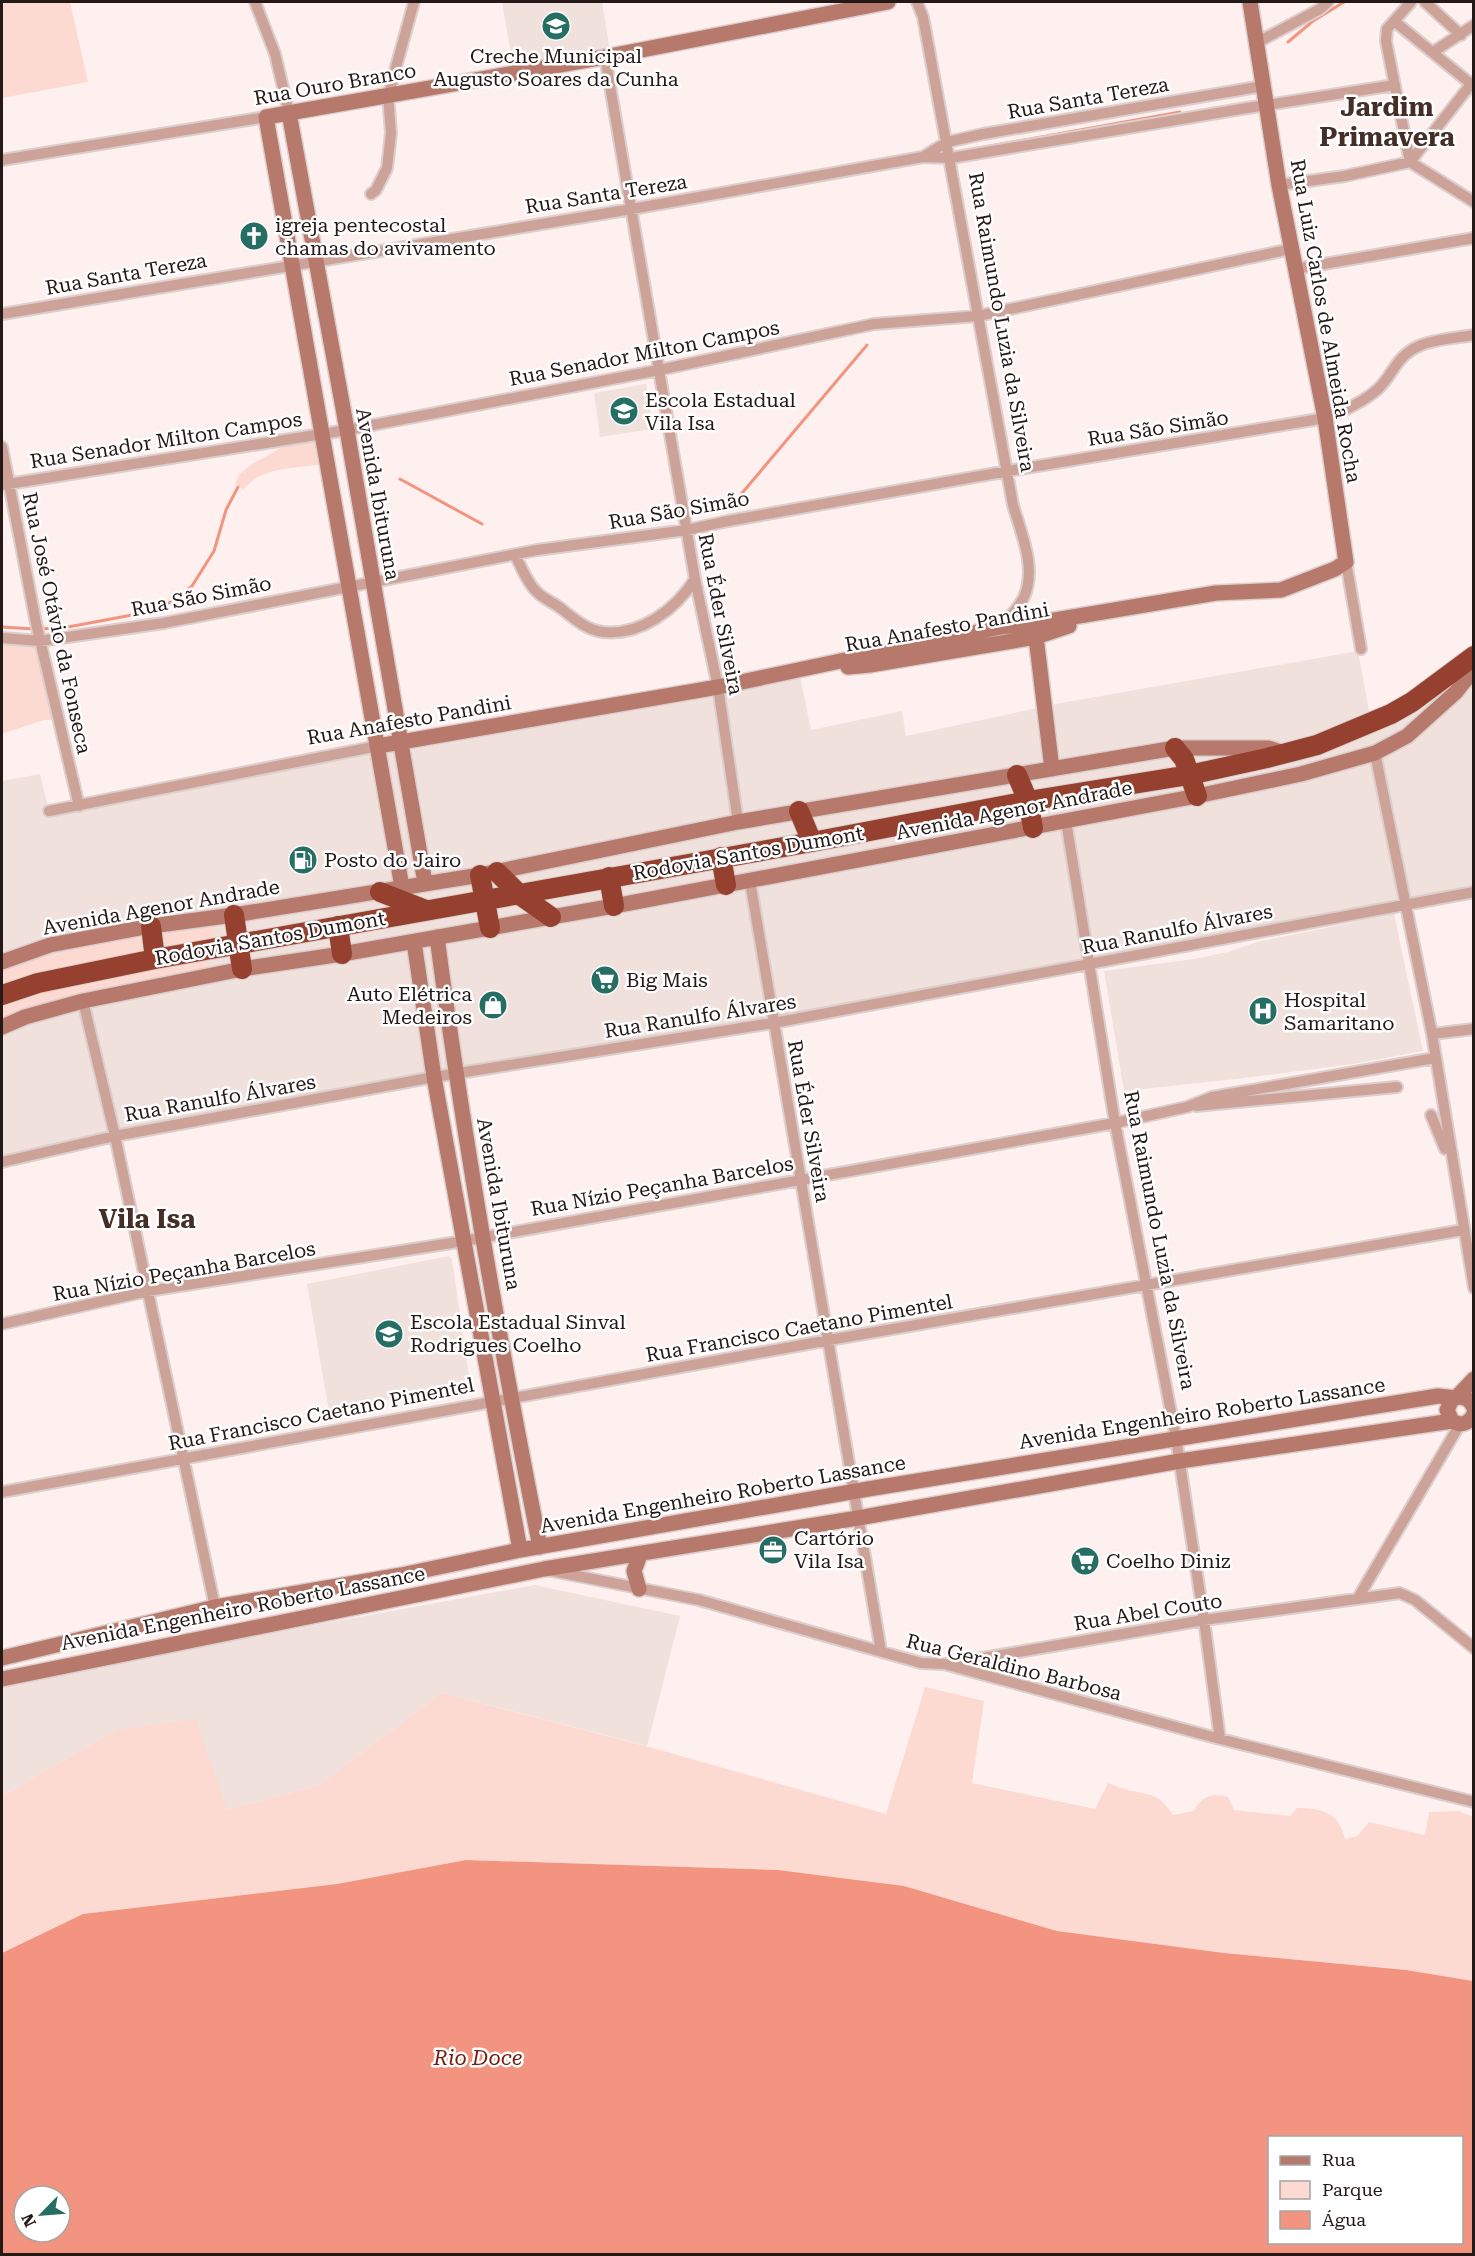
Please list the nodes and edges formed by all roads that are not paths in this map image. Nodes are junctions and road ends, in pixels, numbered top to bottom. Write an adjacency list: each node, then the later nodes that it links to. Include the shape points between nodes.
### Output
1 (255, 2): 21 (street, via 276,54)
2 (414, 2): 19 (street)
3 (888, 2): 16 (street, Rua Ouro Branco)
4 (917, 2): 10 (street, Rua Raimundo Luzia da Silveira)
5 (926, 2): 10 (street, Rua Raimundo Luzia da Silveira)
6 (1250, 2): 14 (street, Rua Luiz Carlos de Almeida Rocha)
7 (1328, 2): 14 (street)
8 (1411, 2): 11 (street)
9 (1425, 2): 13 (street)
10 (923, 16): 23 (street, Rua Raimundo Luzia da Silveira)
11 (1394, 21): 15 (street); 17 (street, via 1387,29 1386,40)
12 (1473, 25): 13 (street)
13 (1461, 35): 15 (street)
14 (1258, 42): 18 (street, Rua Luiz Carlos de Almeida Rocha)
15 (1433, 52): 27 (street, via 1471,84)
16 (605, 57): 19 (street, Rua Ouro Branco); 31 (street, Rua Éder Silveira)
17 (1395, 85): 20 (street, Rua Santa Tereza); 27 (street)
18 (1263, 86): 20 (street, Rua Luiz Carlos de Almeida Rocha); 23 (street, Rua Santa Tereza)
19 (388, 96): 21 (street, Rua Ouro Branco); 29 (street, via 389,158 384,176)
20 (1266, 105): 25 (street, Rua Santa Tereza); 28 (street, Rua Luiz Carlos de Almeida Rocha)
21 (288, 113): 22 (street, Rua Ouro Branco); 34 (street, Avenida Ibituruna)
22 (266, 117): 26 (street, Rua Ouro Branco); 35 (street)
23 (947, 142): 24 (street, Rua Santa Tereza); 25 (street, Rua Raimundo Luzia da Silveira)
24 (923, 157): 25 (street, Rua Santa Tereza); 31 (street, Rua Santa Tereza)
25 (951, 159): 38 (street, Rua Raimundo Luzia da Silveira)
26 (2, 160)
27 (1410, 162): 28 (street); 30 (street)
28 (1279, 185): 33 (street, Rua Luiz Carlos de Almeida Rocha)
29 (371, 194)
30 (1473, 202)
31 (632, 209): 34 (street, Rua Santa Tereza); 40 (street, Rua Éder Silveira)
32 (1473, 238): 36 (street)
33 (1291, 249): 36 (street, Rua Luiz Carlos de Almeida Rocha); 38 (street, Rua Senador Milton Campos)
34 (316, 260): 35 (street, Rua Santa Tereza); 42 (street, Avenida Ibituruna)
35 (293, 264): 37 (street, Rua Santa Tereza); 43 (street)
36 (1295, 270): 41 (street, Rua Luiz Carlos de Almeida Rocha)
37 (4, 311)
38 (978, 316): 40 (street, Rua Senador Milton Campos, via 874,324); 45 (street, Rua Raimundo Luzia da Silveira)
39 (1473, 335): 41 (street, Rua São Simão, via 1420,345 1394,365 1379,388 1354,407)
40 (659, 370): 42 (street, Rua Senador Milton Campos); 47 (street, Rua Éder Silveira)
41 (1325, 418): 45 (street, Rua São Simão); 49 (street, Rua Luiz Carlos de Almeida Rocha)
42 (346, 430): 43 (street, Rua Senador Milton Campos); 51 (street, Avenida Ibituruna)
43 (321, 434): 46 (street, Rua Senador Milton Campos); 52 (street)
44 (2, 447): 46 (street, Rua José Otávio da Fonseca)
45 (1008, 471): 47 (street, Rua São Simão); 54 (street, Rua Raimundo Luzia da Silveira, via 1030,579 1024,598)
46 (5, 484): 57 (street, Rua José Otávio da Fonseca)
47 (687, 530): 48 (street, Rua São Simão); 50 (street, Rua Éder Silveira)
48 (515, 555): 50 (street, via 535,591 581,624 602,632 650,622 684,596); 51 (street, Rua São Simão)
49 (1346, 562): 53 (street, Rua Anafesto Pandini, via 1281,590 1216,593); 58 (street, Rua Luiz Carlos de Almeida Rocha)
50 (695, 579): 62 (street, Rua Éder Silveira)
51 (372, 583): 52 (street, Rua São Simão); 63 (street, Avenida Ibituruna)
52 (348, 586): 57 (street, Rua São Simão, via 164,623); 64 (street)
53 (1120, 609): 54 (street, Rua Anafesto Pandini); 55 (street, Rua Anafesto Pandini)
54 (1001, 627): 61 (street, Rua Anafesto Pandini)
55 (1036, 637): 61 (street, Rua Anafesto Pandini, via 870,665); 68 (street)
56 (2, 638): 57 (street, Rua São Simão)
57 (40, 641): 73 (street, Rua José Otávio da Fonseca)
58 (1361, 649)
59 (1473, 656): 67 (highway, Rodovia Santos Dumont, via 1391,714)
60 (1473, 669): 66 (street, Avenida Agenor Andrade, via 1456,692 1407,736)
61 (778, 673): 62 (street, Rua Anafesto Pandini)
62 (718, 687): 63 (street, Rua Anafesto Pandini); 77 (street, Rua Éder Silveira)
63 (401, 742): 64 (street, Rua Anafesto Pandini); 84 (street, Avenida Ibituruna)
64 (378, 746): 73 (street, Rua Anafesto Pandini); 86 (street)
65 (1175, 748): 67 (street, Avenida Agenor Andrade, via 1269,748); 68 (street, Avenida Agenor Andrade); 69 (highway)
66 (1375, 753): 71 (street, Avenida Agenor Andrade, via 1301,774); 91 (street)
67 (1287, 754): 69 (highway, Rodovia Santos Dumont)
68 (1052, 769): 70 (street, Avenida Agenor Andrade)
69 (1189, 775): 71 (highway); 72 (highway, Rodovia Santos Dumont)
70 (1017, 776): 72 (highway); 75 (street, Avenida Agenor Andrade)
71 (1197, 796): 76 (street, Avenida Agenor Andrade)
72 (1028, 801): 78 (highway); 79 (highway, Rodovia Santos Dumont)
73 (79, 806): 74 (street, Rua Anafesto Pandini)
74 (49, 811)
75 (799, 811): 77 (street, Avenida Agenor Andrade); 79 (highway)
76 (1066, 821): 78 (street, Avenida Agenor Andrade); 105 (street, Rua Raimundo Luzia da Silveira)
77 (738, 822): 81 (street, Avenida Agenor Andrade)
78 (1033, 828): 83 (street, Avenida Agenor Andrade)
79 (812, 842): 80 (highway, Rodovia Santos Dumont)
80 (721, 857): 82 (highway, Rodovia Santos Dumont); 85 (highway)
81 (488, 873): 84 (street, Avenida Agenor Andrade); 89 (highway); 90 (highway)
82 (609, 878): 89 (highway, Rodovia Santos Dumont); 92 (highway)
83 (750, 881): 85 (street, Avenida Agenor Andrade); 109 (street, Rua Éder Silveira)
84 (425, 883): 86 (street, Avenida Agenor Andrade)
85 (726, 885): 92 (street, Avenida Agenor Andrade)
86 (402, 887): 87 (street, Avenida Agenor Andrade)
87 (380, 892): 93 (highway); 94 (street, Avenida Agenor Andrade)
88 (1473, 892): 91 (street, Rua Ranulfo Álvares)
89 (520, 895): 90 (highway, Rodovia Santos Dumont); 95 (highway)
90 (486, 900): 93 (highway, Rodovia Santos Dumont); 98 (highway)
91 (1404, 905): 105 (street, Rua Ranulfo Álvares); 112 (street)
92 (614, 906): 95 (street, Avenida Agenor Andrade)
93 (426, 910): 97 (highway, Rodovia Santos Dumont)
94 (234, 915): 96 (street, Avenida Agenor Andrade); 101 (highway)
95 (551, 916): 98 (street, Avenida Agenor Andrade)
96 (151, 926): 103 (highway); 104 (street, Avenida Agenor Andrade, via 50,945)
97 (338, 926): 101 (highway, Rodovia Santos Dumont); 102 (highway)
98 (490, 928): 99 (street, Avenida Agenor Andrade)
99 (436, 938): 100 (street, Avenida Agenor Andrade); 114 (street, Avenida Ibituruna)
100 (414, 942): 102 (street, Avenida Agenor Andrade); 115 (street, Avenida Ibituruna)
101 (239, 945): 103 (highway, Rodovia Santos Dumont); 106 (highway)
102 (342, 954): 106 (street, Avenida Agenor Andrade)
103 (155, 959): 107 (highway, Rodovia Santos Dumont)
104 (2, 962)
105 (1090, 963): 109 (street, Rua Ranulfo Álvares); 119 (street, Rua Raimundo Luzia da Silveira)
106 (242, 969): 108 (street, Avenida Agenor Andrade)
107 (2, 995)
108 (82, 1001): 110 (street, Avenida Agenor Andrade); 120 (street)
109 (773, 1023): 114 (street, Rua Ranulfo Álvares); 123 (street, Rua Éder Silveira)
110 (2, 1027)
111 (1473, 1029): 112 (street)
112 (1432, 1034): 113 (street)
113 (1435, 1058): 117 (street, Rua Nízio Peçanha Barcelos, via 1212,1097); 122 (street)
114 (455, 1073): 115 (street, Rua Ranulfo Álvares); 125 (street, Avenida Ibituruna)
115 (434, 1077): 120 (street, Rua Ranulfo Álvares); 126 (street, Avenida Ibituruna)
116 (1397, 1087): 117 (street, Rua Nízio Peçanha Barcelos)
117 (1187, 1107): 119 (street, Rua Nízio Peçanha Barcelos)
118 (1431, 1115): 122 (street)
119 (1115, 1124): 123 (street, Rua Nízio Peçanha Barcelos); 127 (street, Rua Raimundo Luzia da Silveira)
120 (115, 1136): 121 (street, Rua Ranulfo Álvares); 129 (street)
121 (2, 1162)
122 (1454, 1174): 124 (street)
123 (801, 1179): 125 (street, Rua Nízio Peçanha Barcelos); 131 (street, Rua Éder Silveira)
124 (1463, 1230): 127 (street, Rua Francisco Caetano Pimentel); 128 (street)
125 (483, 1237): 126 (street, Rua Nízio Peçanha Barcelos); 134 (street, Avenida Ibituruna)
126 (464, 1241): 129 (street, Rua Nízio Peçanha Barcelos); 135 (street, Avenida Ibituruna)
127 (1146, 1286): 131 (street, Rua Francisco Caetano Pimentel); 139 (street, Rua Raimundo Luzia da Silveira)
128 (1473, 1288)
129 (148, 1292): 130 (street, Rua Nízio Peçanha Barcelos); 141 (street)
130 (2, 1324)
131 (829, 1340): 134 (street, Rua Francisco Caetano Pimentel); 144 (street, Rua Éder Silveira)
132 (1473, 1379): 133 (street)
133 (1456, 1397): 136 (street, via 1466,1398); 137 (street, Avenida Engenheiro Roberto Lassance, via 1438,1396); 138 (street, via 1447,1410)
134 (510, 1398): 135 (street, Rua Francisco Caetano Pimentel); 146 (street, Avenida Ibituruna)
135 (492, 1401): 141 (street, Rua Francisco Caetano Pimentel); 147 (street, Avenida Ibituruna)
136 (1473, 1408)
137 (1321, 1415): 139 (street, Avenida Engenheiro Roberto Lassance); 140 (street)
138 (1465, 1423): 140 (street, Avenida Engenheiro Roberto Lassance); 153 (street)
139 (1176, 1438): 142 (street, Rua Raimundo Luzia da Silveira); 144 (street, Avenida Engenheiro Roberto Lassance)
140 (1326, 1439): 142 (street, Avenida Engenheiro Roberto Lassance)
141 (183, 1459): 143 (street, Rua Francisco Caetano Pimentel); 154 (street)
142 (1180, 1461): 145 (street, Avenida Engenheiro Roberto Lassance); 155 (street, Rua Raimundo Luzia da Silveira)
143 (2, 1492)
144 (853, 1492): 145 (street, Rua Éder Silveira); 146 (street, Avenida Engenheiro Roberto Lassance)
145 (858, 1518): 148 (street, Avenida Engenheiro Roberto Lassance); 157 (street, Rua Éder Silveira)
146 (540, 1547): 147 (street, Avenida Engenheiro Roberto Lassance)
147 (520, 1550): 150 (street, Avenida Engenheiro Roberto Lassance)
148 (640, 1555): 149 (street, Avenida Engenheiro Roberto Lassance); 151 (street, via 634,1571)
149 (544, 1569): 151 (street, Rua Geraldino Barbosa); 152 (street, Avenida Engenheiro Roberto Lassance)
150 (400, 1575): 152 (street); 154 (street, Avenida Engenheiro Roberto Lassance)
151 (639, 1590): 157 (street, Rua Geraldino Barbosa, via 699,1600)
152 (406, 1596): 160 (street, Avenida Engenheiro Roberto Lassance)
153 (1358, 1598): 155 (street, Rua Abel Couto); 156 (street, Rua Abel Couto, via 1400,1593 1415,1600)
154 (215, 1607): 158 (street, Avenida Engenheiro Roberto Lassance)
155 (1204, 1620): 159 (street, Rua Abel Couto); 161 (street, Rua Raimundo Luzia da Silveira)
156 (1473, 1648)
157 (881, 1651): 159 (street, Rua Geraldino Barbosa, via 921,1664)
158 (2, 1658)
159 (944, 1664): 161 (street, Rua Geraldino Barbosa)
160 (2, 1679)
161 (1220, 1739): 162 (street, Rua Geraldino Barbosa)
162 (1473, 1802)

